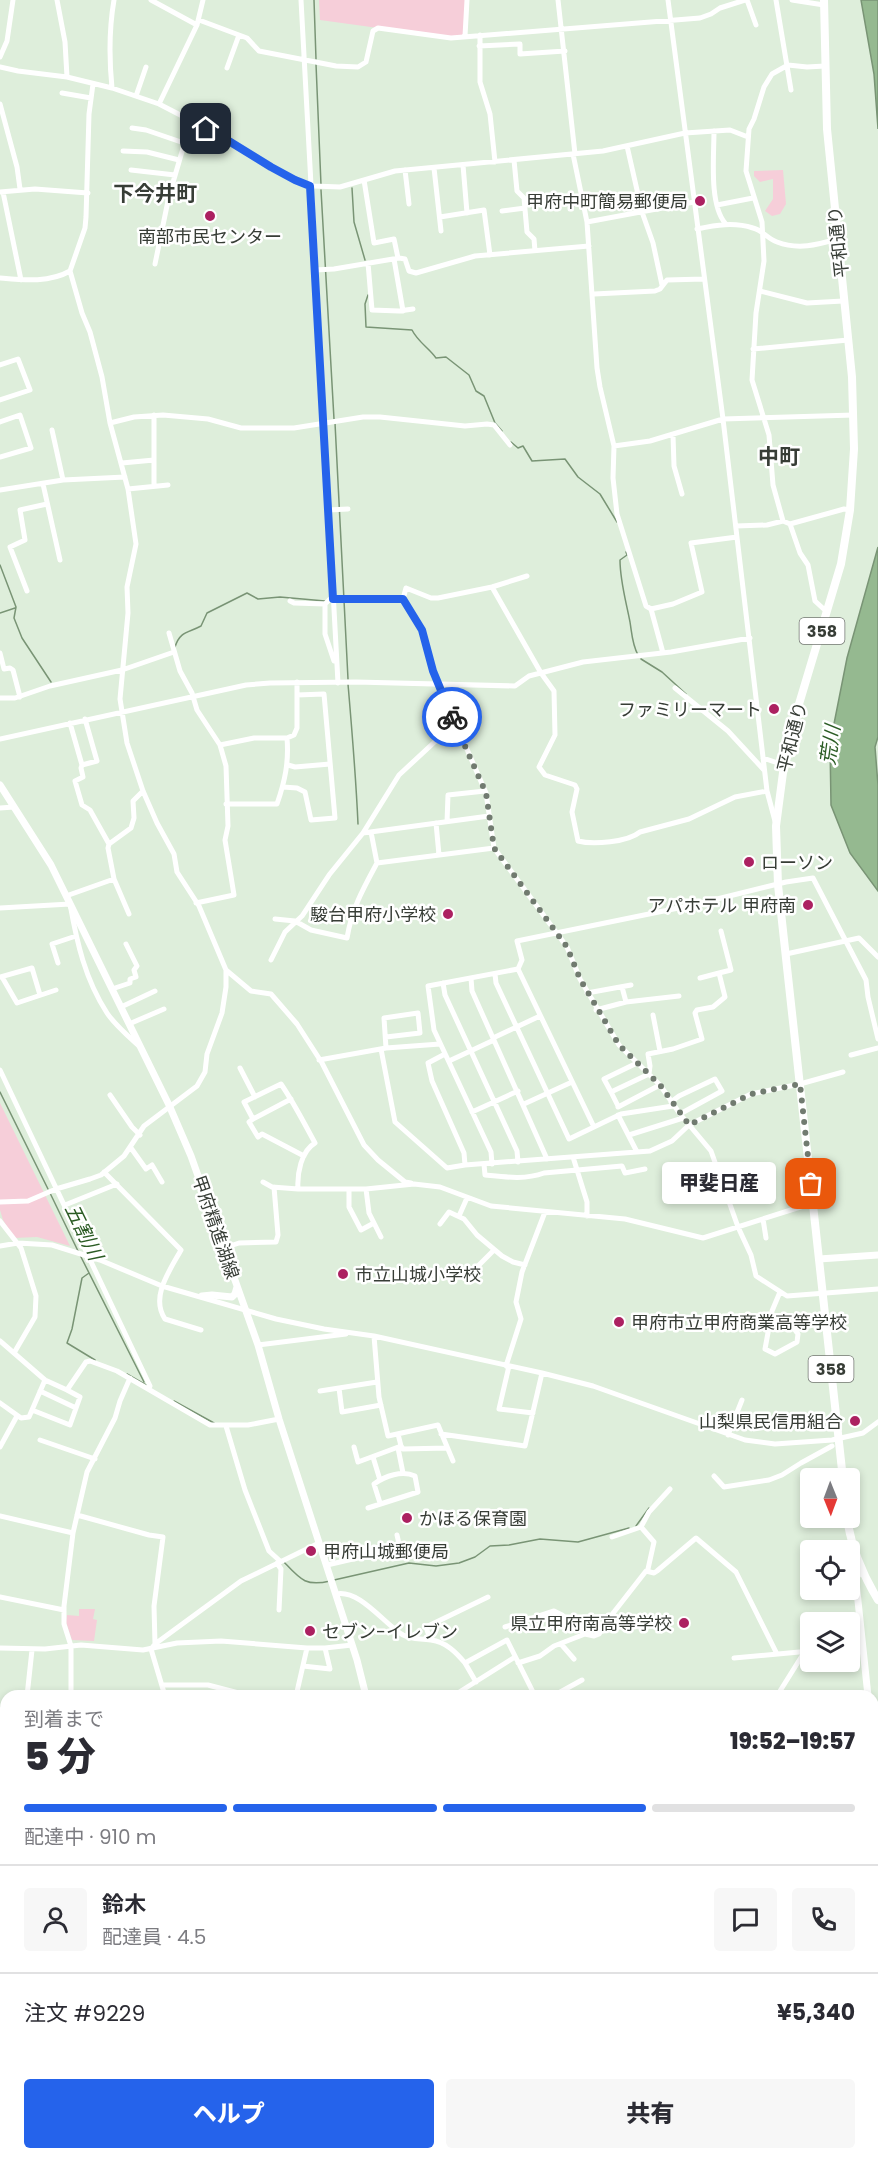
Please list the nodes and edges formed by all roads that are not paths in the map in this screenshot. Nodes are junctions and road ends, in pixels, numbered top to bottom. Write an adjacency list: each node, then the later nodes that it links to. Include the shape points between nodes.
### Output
1 (14, 0): 23 (street)
2 (57, 0): 30 (street)
3 (114, 0): 32 (street, via 110,22)
4 (151, 0): 15 (street)
5 (203, 0): 15 (street)
6 (301, 0): 24 (street)
7 (467, 0): 20 (street)
8 (558, 0): 17 (street)
9 (668, 0): 14 (street)
10 (746, 0): 14 (street, via 699,18); 16 (street)
11 (776, 0): 25 (street)
12 (792, 0): 13 (street)
13 (824, 2): 26 (highway, 平和通り / 358)
14 (670, 21): 17 (street); 42 (street)
15 (198, 22): 18 (street); 38 (street)
16 (756, 25)
17 (563, 28): 19 (street); 22 (street)
18 (239, 35): 24 (street, via 259,51); 29 (street)
19 (480, 35): 20 (street); 21 (street)
20 (465, 36): 24 (street, via 451,38 378,28 373,31 363,65)
21 (479, 46): 22 (street, via 520,44 520,54); 50 (street, via 480,82 490,114)
22 (565, 51): 47 (street)
23 (0, 57)
24 (304, 60): 57 (street)
25 (788, 65): 26 (street); 33 (street); 43 (street, via 770,76)
26 (825, 66): 75 (highway, 平和通り / 358)
27 (0, 67): 30 (street)
28 (146, 67): 35 (street)
29 (227, 68)
30 (67, 76): 31 (street)
31 (93, 84): 32 (street); 36 (street)
32 (112, 88): 35 (street)
33 (791, 90)
34 (62, 93): 36 (street)
35 (136, 96): 38 (street)
36 (91, 98): 60 (street)
37 (0, 104): 58 (street)
38 (159, 104): 39 (street)
39 (191, 121): 44 (street); 57 (street)
40 (132, 128): 44 (street)
41 (714, 131): 42 (street); 43 (street, via 730,130); 64 (street)
42 (685, 133): 45 (street); 62 (street)
43 (748, 137): 61 (street, via 746,171)
44 (184, 143): 48 (street)
45 (627, 146): 47 (street); 67 (street)
46 (123, 151): 48 (street)
47 (574, 154): 49 (street); 70 (street)
48 (179, 160): 55 (street)
49 (514, 160): 50 (street); 65 (street)
50 (495, 162): 51 (street)
51 (463, 165): 52 (street); 68 (street)
52 (434, 168): 54 (street); 69 (street)
53 (131, 170): 55 (street)
54 (405, 170): 56 (street); 63 (street)
55 (175, 175): 81 (street)
56 (364, 180): 57 (street, via 340,187); 79 (street, via 374,243 394,238)
57 (312, 186): 82 (street)
58 (20, 189): 59 (street); 60 (street)
59 (2, 192): 86 (street)
60 (88, 193): 83 (street, via 85,228)
61 (753, 198): 64 (street); 74 (street)
62 (694, 202): 67 (street); 72 (street)
63 (409, 204)
64 (717, 205): 71 (street)
65 (525, 208): 66 (street); 77 (street, via 526,232 534,239)
66 (502, 211)
67 (642, 212): 70 (street); 87 (street)
68 (467, 213): 69 (street); 78 (street, via 484,210)
69 (440, 217): 73 (street)
70 (587, 222): 76 (street)
71 (725, 223): 72 (street); 74 (street, via 757,229)
72 (697, 229): 85 (street)
73 (441, 231)
74 (762, 234): 75 (street, via 792,246 820,245); 88 (street, via 764,272)
75 (837, 239): 90 (highway, 平和通り / 358)
76 (589, 246): 77 (street); 89 (street)
77 (536, 250): 78 (street)
78 (490, 255): 79 (street, via 460,258 416,273 409,271 405,259)
79 (396, 258): 80 (street); 92 (street)
80 (368, 263): 82 (street); 92 (street, via 372,310)
81 (155, 264)
82 (317, 270): 103 (street)
83 (70, 271): 86 (street, via 50,278); 102 (street, via 102,377)
84 (0, 278): 86 (street)
85 (704, 279): 87 (street, via 667,280); 100 (street)
86 (21, 280)
87 (662, 285): 89 (street, via 655,291)
88 (760, 291): 90 (street, via 807,303); 94 (street)
89 (594, 294): 107 (street, via 600,387)
90 (843, 301): 93 (highway, 平和通り / 358)
91 (413, 309): 92 (street)
92 (403, 311)
93 (848, 340): 94 (street); 98 (highway, 平和通り / 358)
94 (753, 349): 99 (street, via 752,380)
95 (0, 364): 96 (street, via 18,359 30,390)
96 (0, 400)
97 (154, 415): 102 (street); 103 (street, via 208,419 241,428); 109 (street)
98 (854, 415): 99 (street); 122 (highway, 平和通り / 358)
99 (765, 417): 100 (street); 123 (street, via 772,485)
100 (723, 419): 105 (street); 125 (street)
101 (0, 422): 108 (street, via 20,415 31,448)
102 (110, 423): 110 (street)
103 (326, 424): 106 (street, via 380,417 465,426 486,424 498,428); 121 (street)
104 (52, 430): 112 (street)
105 (673, 435): 107 (street); 118 (street, via 674,466)
106 (510, 445)
107 (614, 446): 135 (street, via 617,514 640,590)
108 (0, 457)
109 (154, 460): 110 (street); 115 (street)
110 (122, 463): 111 (street)
111 (125, 477): 112 (street); 116 (street)
112 (63, 480): 113 (street)
113 (43, 484): 117 (street); 119 (street)
114 (168, 484): 115 (street)
115 (154, 486): 116 (street)
116 (128, 489): 143 (street, via 136,544 128,587)
117 (0, 490)
118 (682, 494)
119 (46, 504): 127 (street); 130 (street, via 20,510 25,540 10,547)
120 (348, 509): 121 (street)
121 (330, 510): 131 (street)
122 (850, 510): 124 (street); 136 (highway, 平和通り / 358, via 841,564)
123 (783, 521): 124 (street); 125 (street)
124 (790, 524): 136 (street, via 808,565 815,601)
125 (736, 526): 126 (street)
126 (737, 537): 135 (street, via 691,543 702,592); 138 (street)
127 (60, 560)
128 (527, 576): 129 (street)
129 (492, 587): 132 (street, via 431,598 406,588); 144 (street)
130 (27, 591)
131 (336, 599): 132 (street); 134 (street); 142 (street)
132 (403, 599): 147 (street, via 422,630)
133 (290, 601): 134 (street)
134 (325, 604): 142 (street, via 325,634)
135 (651, 609): 141 (street)
136 (827, 612): 164 (highway, 平和通り / 358)
137 (169, 633): 139 (street)
138 (750, 638): 141 (street); 160 (street)
139 (174, 652): 143 (street); 151 (street)
140 (0, 653): 150 (street, via 4,669 13,670)
141 (663, 653): 144 (street, via 583,662)
142 (337, 669): 146 (street)
143 (122, 670): 150 (street); 153 (street)
144 (541, 673): 147 (street, via 514,686); 170 (street, via 554,691 555,735 539,767 545,775 578,789 572,812 578,841 633,837 689,819 735,797)
145 (297, 682): 146 (street); 149 (street); 151 (street, via 246,685)
146 (341, 682): 147 (street)
147 (440, 683): 156 (street)
148 (675, 688): 165 (street, via 728,731)
149 (297, 695): 157 (street, via 297,728); 161 (street, via 324,694)
150 (20, 697): 152 (street)
151 (193, 697): 153 (street); 159 (street)
152 (0, 698)
153 (121, 712): 154 (street); 168 (street)
154 (85, 719): 155 (street); 162 (street, via 96,761)
155 (70, 723): 158 (street); 162 (street)
156 (455, 723): 169 (street); 179 (street, via 399,775)
157 (287, 738): 159 (street, via 254,738); 163 (street)
158 (0, 739)
159 (220, 745): 171 (street, via 226,766)
160 (763, 758): 164 (street); 165 (street)
161 (330, 764): 163 (street); 167 (street, via 335,818 311,820 305,792)
162 (82, 765): 180 (street, via 82,777 75,781 82,805 90,810)
163 (288, 765): 167 (street)
164 (784, 765): 177 (highway, 平和通り / 358)
165 (765, 771): 170 (street)
166 (0, 785): 172 (main road, 甲府精進湖線)
167 (283, 787): 171 (street, via 277,804)
168 (143, 791): 180 (street, via 133,801 131,828); 187 (street, via 174,855 177,872)
169 (485, 791): 174 (street); 175 (street, via 448,795)
170 (767, 791): 177 (street)
171 (226, 804): 187 (street, via 225,840 234,895)
172 (14, 807): 173 (street); 186 (main road, 甲府精進湖線)
173 (0, 808)
174 (489, 816): 175 (street); 181 (street)
175 (447, 822): 176 (street)
176 (436, 823): 178 (street); 182 (street)
177 (776, 826): 185 (highway, 平和通り / 358)
178 (371, 832): 179 (street); 183 (street)
179 (363, 833): 192 (street)
180 (109, 844): 184 (street)
181 (494, 848): 182 (street); 194 (street)
182 (439, 855): 183 (street)
183 (377, 863): 192 (street, via 351,915 348,938 311,930)
184 (114, 879): 186 (street); 190 (street)
185 (778, 885): 194 (street); 196 (street, via 813,878); 198 (highway, 平和通り / 358)
186 (66, 896): 188 (main road, 甲府精進湖線)
187 (196, 903): 203 (street)
188 (70, 904): 189 (street); 195 (street); 212 (main road, 甲府精進湖線)
189 (0, 908)
190 (129, 914)
191 (275, 919): 192 (street)
192 (295, 921): 200 (street)
193 (721, 932): 204 (street, via 731,970)
194 (557, 933): 202 (street, via 518,941 522,960); 215 (street)
195 (76, 936): 201 (street, via 52,944); 231 (street, via 81,960 108,1014)
196 (846, 941): 198 (street); 199 (street, via 859,938); 226 (street, via 866,980)
197 (126, 944): 212 (street, via 137,966 136,977)
198 (786, 954): 246 (highway, 平和通り / 358)
199 (878, 957)
200 (271, 960)
201 (58, 963)
202 (518, 969): 205 (street); 223 (street)
203 (225, 970): 238 (street, via 251,990 271,994 297,1024); 257 (street, via 224,1002 205,1072 191,1092)
204 (719, 973): 208 (street); 235 (street, via 725,997 713,1007 694,1013 702,1039)
205 (495, 974): 207 (street); 225 (street)
206 (1, 977): 216 (street, via 17,1003); 216 (street, via 32,968)
207 (471, 978): 209 (street); 228 (street, via 472,991)
208 (700, 978)
209 (443, 983): 230 (street, via 428,986 434,1030); 234 (street)
210 (632, 985): 211 (street)
211 (622, 987): 215 (street); 218 (street)
212 (112, 989): 219 (main road, 甲府精進湖線)
213 (56, 990): 216 (street)
214 (155, 992): 219 (street)
215 (587, 993): 221 (street)
216 (40, 995)
217 (679, 996): 218 (street)
218 (626, 1002): 221 (street)
219 (121, 1007): 224 (main road, 甲府精進湖線)
220 (164, 1009): 224 (street)
221 (596, 1010): 240 (street, via 619,1045)
222 (653, 1015): 235 (street)
223 (540, 1016): 225 (street); 245 (street)
224 (129, 1024): 231 (main road, 甲府精進湖線)
225 (517, 1027): 228 (street); 250 (street)
226 (877, 1028): 229 (street)
227 (386, 1038): 227 (street, via 420,1033 418,1013 384,1018); 233 (street)
228 (494, 1039): 234 (street); 248 (street)
229 (878, 1039)
230 (441, 1044): 233 (street); 236 (street)
231 (141, 1048): 257 (main road, 甲府精進湖線)
232 (878, 1048): 237 (street)
233 (384, 1049): 238 (street); 276 (street, via 395,1122 447,1168)
234 (471, 1050): 239 (street); 254 (street)
235 (660, 1051): 244 (street, via 648,1054)
236 (445, 1054): 239 (street); 276 (street, via 428,1063 464,1153)
237 (851, 1055)
238 (319, 1060): 284 (street, via 364,1146 405,1182)
239 (449, 1061): 259 (street)
240 (637, 1062): 244 (street); 249 (street, via 604,1079)
241 (240, 1068): 252 (street)
242 (0, 1070): 289 (street)
243 (843, 1071): 246 (street)
244 (649, 1074): 247 (street); 249 (street)
245 (572, 1082): 250 (street); 264 (street)
246 (800, 1084): 263 (street, via 751,1094); 292 (highway, 平和通り / 358)
247 (660, 1085): 256 (street); 258 (street)
248 (518, 1090): 254 (street); 255 (street)
249 (611, 1092): 258 (street)
250 (547, 1094): 255 (street); 264 (street, via 569,1139)
251 (110, 1095): 265 (street)
252 (255, 1096): 253 (street, via 281,1084); 262 (street, via 244,1102)
253 (291, 1099): 262 (street); 270 (street, via 315,1143)
254 (494, 1102): 259 (street); 273 (street, via 517,1151)
255 (524, 1104): 272 (street)
256 (672, 1104): 260 (street); 261 (street); 261 (street, via 679,1096 715,1079 722,1091)
257 (169, 1105): 265 (street, via 144,1126); 306 (main road, 甲府精進湖線)
258 (618, 1106): 260 (street)
259 (472, 1112): 275 (street, via 491,1152)
260 (619, 1115): 264 (street); 266 (street)
261 (681, 1116): 263 (street); 266 (street)
262 (253, 1119): 270 (street, via 249,1122 258,1137 262,1134)
263 (689, 1125): 268 (street, via 672,1142); 301 (street, via 711,1151)
264 (594, 1127)
265 (140, 1135): 267 (street)
266 (629, 1135): 268 (street)
267 (131, 1148): 280 (street); 281 (street, via 146,1169 152,1165)
268 (637, 1152): 269 (street)
269 (619, 1153): 271 (street); 277 (street)
270 (304, 1156): 286 (street, via 297,1175)
271 (573, 1157): 272 (street); 279 (street)
272 (547, 1159): 273 (street)
273 (518, 1162): 275 (street)
274 (484, 1164): 275 (street); 276 (street); 279 (street, via 485,1175 533,1177)
275 (492, 1164)
276 (465, 1165)
277 (622, 1166): 278 (street, via 625,1173); 279 (street)
278 (645, 1169)
279 (577, 1170): 295 (street)
280 (104, 1172): 283 (street); 289 (street)
281 (162, 1182)
282 (263, 1182): 285 (street)
283 (117, 1184): 293 (street); 313 (street, via 181,1250)
284 (414, 1184): 288 (street); 290 (street, via 440,1187)
285 (274, 1187): 286 (street); 306 (street, via 276,1242 239,1243)
286 (298, 1189): 287 (street)
287 (349, 1189): 288 (street); 299 (street, via 349,1207 362,1230)
288 (366, 1189): 299 (street)
289 (53, 1191): 291 (street, via 28,1201); 293 (street)
290 (467, 1198): 294 (street, via 491,1206); 296 (street)
291 (0, 1202)
292 (813, 1203): 297 (street); 310 (highway, 平和通り / 358)
293 (65, 1205): 308 (street)
294 (544, 1212): 295 (street); 311 (street)
295 (587, 1215): 301 (street, via 625,1219 702,1238)
296 (459, 1216): 300 (street, via 449,1212); 307 (street)
297 (762, 1219): 301 (street); 303 (street)
298 (0, 1221): 304 (street)
299 (374, 1223): 302 (street)
300 (440, 1224)
301 (738, 1227): 316 (street, via 756,1276)
302 (381, 1237)
303 (766, 1239)
304 (18, 1243): 305 (street); 308 (street, via 52,1245); 328 (street, via 34,1286 37,1307)
305 (0, 1246)
306 (224, 1248): 314 (main road, 甲府精進湖線)
307 (494, 1250): 311 (street); 312 (street)
308 (86, 1255): 313 (street); 335 (street, via 150,1386)
309 (878, 1255): 310 (main road)
310 (819, 1259): 317 (highway, 平和通り / 358)
311 (525, 1265): 329 (street, via 516,1302 521,1319)
312 (471, 1273)
313 (162, 1286): 318 (street); 322 (street, via 161,1310 165,1319)
314 (237, 1287): 318 (main road, via 232,1297); 319 (main road, 甲府精進湖線)
315 (878, 1289): 317 (street)
316 (780, 1292): 317 (street, via 787,1296); 320 (street)
317 (823, 1293): 352 (highway, 平和通り / 358)
318 (202, 1296): 319 (street)
319 (244, 1309): 321 (street); 327 (main road, 甲府精進湖線)
320 (771, 1320): 320 (street, via 765,1349 775,1354 797,1342 798,1334 792,1326)
321 (324, 1329): 323 (street); 325 (street)
322 (201, 1330)
323 (351, 1333): 324 (street); 325 (street)
324 (374, 1336): 329 (street); 333 (street)
325 (324, 1338): 327 (street)
326 (0, 1341): 328 (street)
327 (258, 1345): 346 (main road, 甲府精進湖線)
328 (14, 1353): 332 (street)
329 (507, 1366): 330 (street); 344 (street, via 499,1409)
330 (542, 1373): 344 (street); 351 (street, via 593,1386)
331 (130, 1378): 335 (street); 336 (street, via 90,1361); 360 (street)
332 (45, 1380): 336 (street); 338 (street)
333 (377, 1382): 334 (street); 341 (street)
334 (339, 1388): 337 (street); 341 (street, via 342,1412)
335 (148, 1389): 348 (street, via 210,1425)
336 (67, 1390): 342 (street, via 80,1398)
337 (320, 1391)
338 (40, 1392): 342 (street); 343 (street)
339 (742, 1400): 351 (street)
340 (0, 1403): 345 (street)
341 (381, 1405): 349 (street, via 388,1436)
342 (76, 1408): 343 (street, via 70,1425)
343 (32, 1410): 345 (street, via 29,1417)
344 (532, 1413): 350 (street, via 525,1446)
345 (17, 1416): 355 (street)
346 (279, 1419): 348 (street); 376 (main road, 甲府精進湖線)
347 (878, 1422): 352 (street, via 862,1433)
348 (226, 1426): 377 (street, via 268,1551)
349 (398, 1434): 350 (street, via 438,1425); 357 (street)
350 (441, 1434): 358 (street)
351 (728, 1435): 352 (street, via 775,1444)
352 (839, 1438): 362 (highway, 平和通り / 358)
353 (40, 1440): 360 (street)
354 (832, 1446): 364 (street, via 763,1482 724,1487)
355 (0, 1447)
356 (354, 1447): 359 (street, via 358,1462)
357 (400, 1447): 358 (street); 359 (street); 363 (street)
358 (447, 1448): 361 (street)
359 (373, 1457): 365 (street)
360 (95, 1459): 369 (street, via 87,1472)
361 (453, 1461)
362 (842, 1468)
363 (403, 1473): 365 (street); 367 (street, via 415,1476 418,1492)
364 (714, 1476)
365 (380, 1480): 367 (street, via 374,1484)
366 (670, 1489): 371 (street)
367 (380, 1503): 368 (street)
368 (368, 1508)
369 (77, 1515): 373 (street); 394 (street, via 163,1537)
370 (0, 1516): 373 (street)
371 (641, 1527): 375 (street); 379 (street, via 654,1542)
372 (849, 1528): 380 (highway)
373 (73, 1533): 386 (street)
374 (397, 1535): 378 (street, via 400,1548)
375 (612, 1537)
376 (319, 1543): 377 (street); 378 (main road, 甲府精進湖線)
377 (278, 1562): 385 (street); 394 (street, via 241,1581)
378 (327, 1565): 381 (main road, 甲府精進湖線)
379 (648, 1569)
380 (862, 1570): 384 (highway); 393 (main road, via 856,1576)
381 (336, 1594): 389 (street, via 354,1598 402,1634); 391 (main road, 甲府精進湖線)
382 (0, 1597): 386 (street)
383 (488, 1598): 389 (street, via 426,1627)
384 (878, 1600)
385 (279, 1610)
386 (64, 1611): 392 (street)
387 (505, 1627): 388 (street, via 554,1611)
388 (585, 1634): 390 (street); 400 (street, via 599,1634 646,1571 654,1573 696,1538 736,1572)
389 (430, 1639): 405 (street, via 445,1644)
390 (561, 1644): 402 (street); 403 (street, via 540,1656)
391 (352, 1645): 397 (street); 415 (main road, 甲府精進湖線)
392 (71, 1646): 394 (street); 398 (street); 411 (street)
393 (862, 1646): 420 (main road)
394 (153, 1647): 396 (street, via 214,1641); 409 (street)
395 (0, 1648): 398 (street)
396 (307, 1648): 397 (street); 406 (street)
397 (325, 1648): 406 (street, via 330,1669)
398 (32, 1650): 410 (street)
399 (800, 1652): 400 (street)
400 (777, 1654): 401 (street)
401 (734, 1658)
402 (574, 1659)
403 (516, 1660): 405 (street, via 507,1640); 408 (street); 417 (street)
404 (800, 1662): 419 (street)
405 (465, 1664): 408 (street)
406 (303, 1666): 414 (street)
407 (582, 1680): 418 (street)
408 (476, 1683): 416 (street)
409 (162, 1685): 412 (street); 413 (street, via 208,1685)
410 (28, 1690)
411 (71, 1690)
412 (163, 1690)
413 (227, 1690)
414 (297, 1690)
415 (364, 1690)
416 (464, 1690)
417 (532, 1690)
418 (564, 1690)
419 (781, 1690)
420 (867, 1690)

